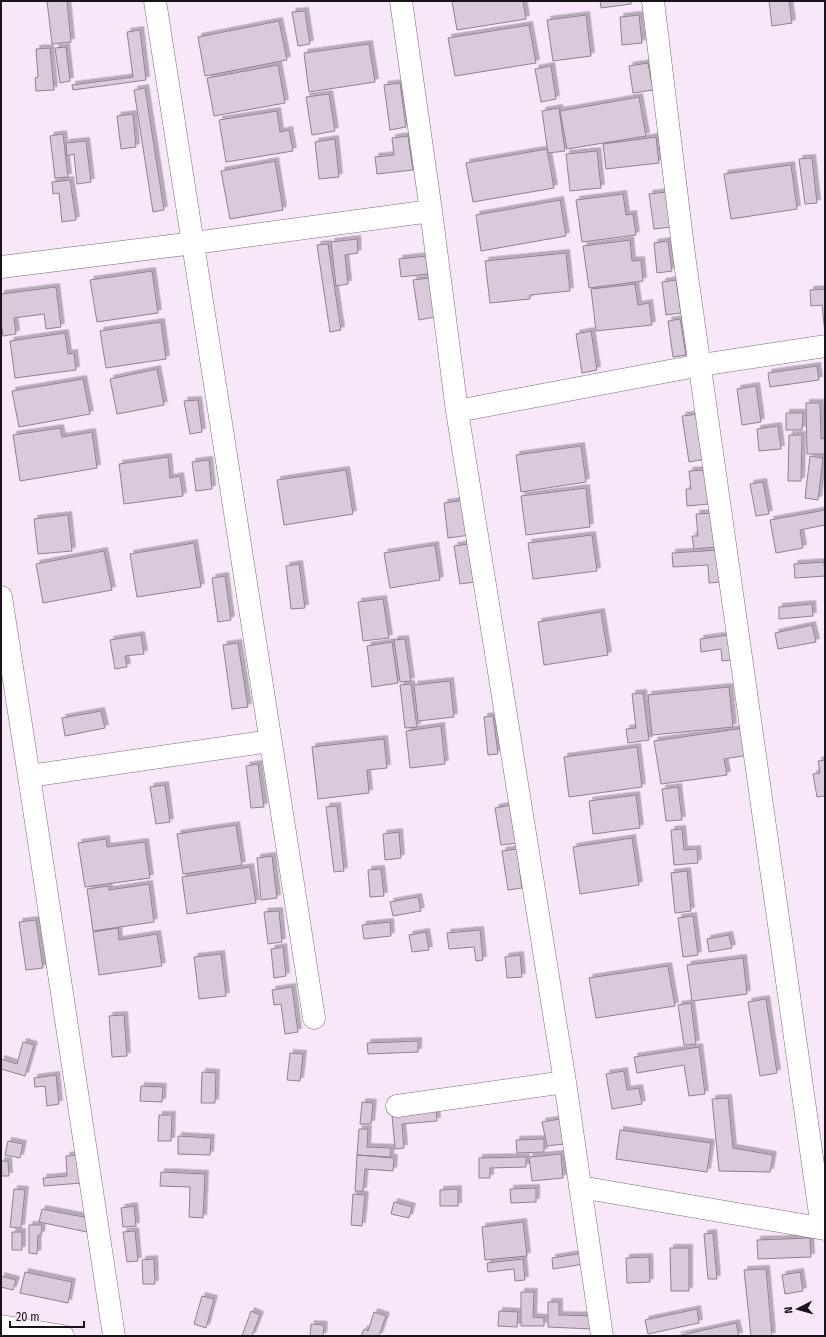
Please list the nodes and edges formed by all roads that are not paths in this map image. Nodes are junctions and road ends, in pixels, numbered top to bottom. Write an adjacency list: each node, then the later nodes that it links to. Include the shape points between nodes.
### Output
1 (155, 1): 5 (street)
2 (401, 1): 4 (street)
3 (653, 1): 8 (street)
4 (431, 211): 5 (street); 9 (street)
5 (194, 243): 6 (street); 11 (street)
6 (1, 267)
7 (825, 346): 8 (street)
8 (700, 365): 9 (street); 17 (street)
9 (457, 411): 14 (street)
10 (1, 597): 12 (street)
11 (270, 741): 12 (street); 13 (street)
12 (30, 776): 20 (street)
13 (314, 1018)
14 (565, 1082): 15 (street); 16 (street)
15 (396, 1106)
16 (580, 1186): 17 (street); 21 (street)
17 (823, 1229)
18 (1, 1326): 19 (street)
19 (63, 1336)
20 (114, 1336)
21 (602, 1336)

